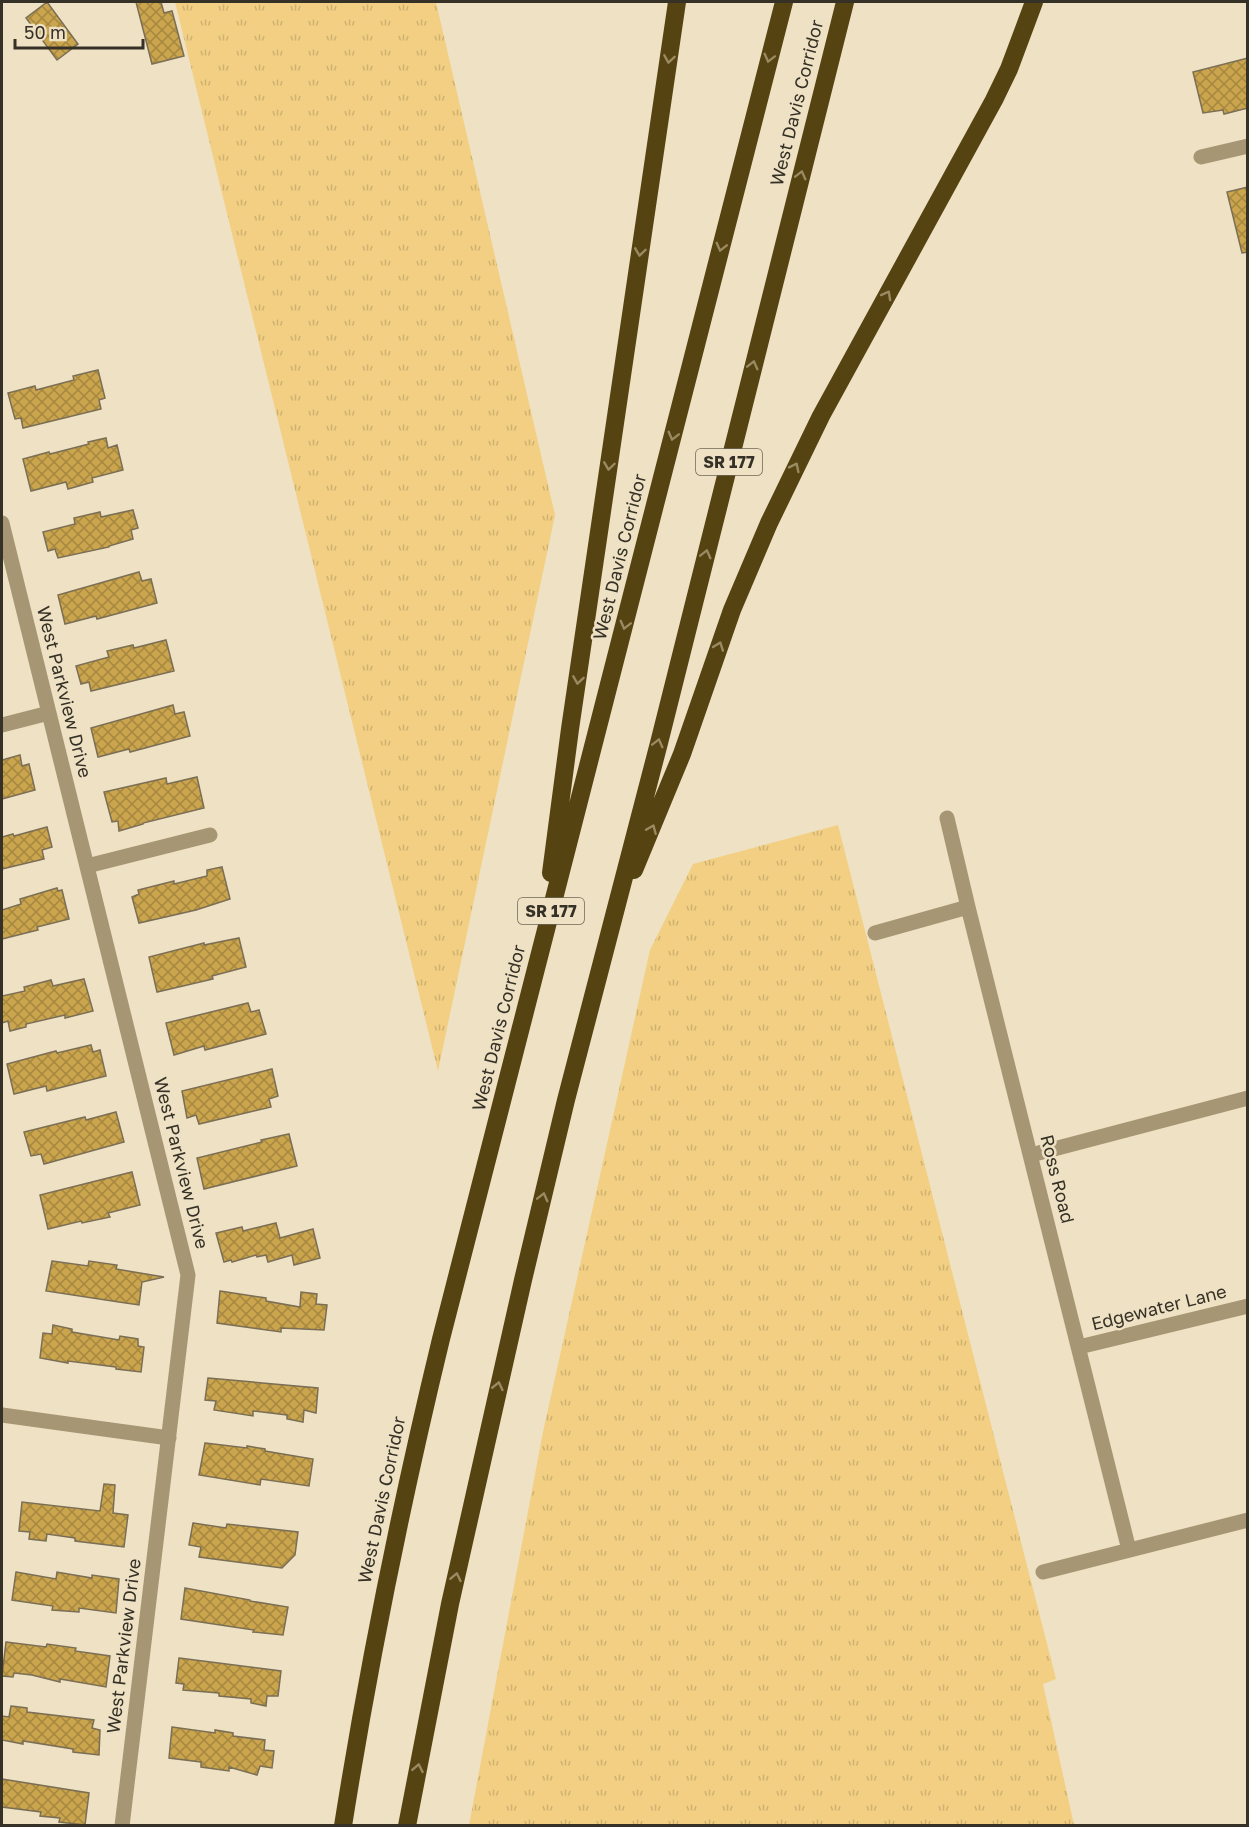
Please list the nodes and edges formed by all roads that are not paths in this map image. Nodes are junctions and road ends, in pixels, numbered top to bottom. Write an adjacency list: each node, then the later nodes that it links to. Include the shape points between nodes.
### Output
1 (677, 2): 16 (highway, one-way to 16)
2 (784, 2): 16 (highway, West Davis Corridor / SR 177, one-way to 16)
3 (845, 2): 14 (highway, West Davis Corridor / SR 177, one-way to 3)
4 (1034, 2): 14 (highway, one-way to 4, via 666,796 732,610 769,523 821,416 994,100)
5 (1248, 146): 6 (street)
6 (1201, 157)
7 (2, 523): 8 (street, West Parkview Drive)
8 (49, 713): 9 (street); 12 (street, West Parkview Drive)
9 (2, 725)
10 (947, 818): 13 (street, Ross Road)
11 (210, 835): 12 (street)
12 (87, 866): 22 (street, West Parkview Drive, via 188,1275)
13 (968, 906): 15 (street); 18 (street, Ross Road)
14 (612, 921): 28 (highway, West Davis Corridor / SR 177, one-way to 14, via 485,1442)
15 (875, 933)
16 (541, 951): 27 (highway, West Davis Corridor / SR 177, via 417,1438 382,1602)
17 (1248, 1098): 18 (street)
18 (1031, 1155): 20 (street, Ross Road)
19 (1248, 1306): 20 (street, Edgewater Lane)
20 (1079, 1347): 24 (street, Ross Road)
21 (2, 1415): 22 (street)
22 (169, 1438): 26 (street, West Parkview Drive)
23 (1248, 1520): 24 (street)
24 (1129, 1550): 25 (street)
25 (1042, 1572)
26 (122, 1826)
27 (343, 1826)
28 (407, 1826)

